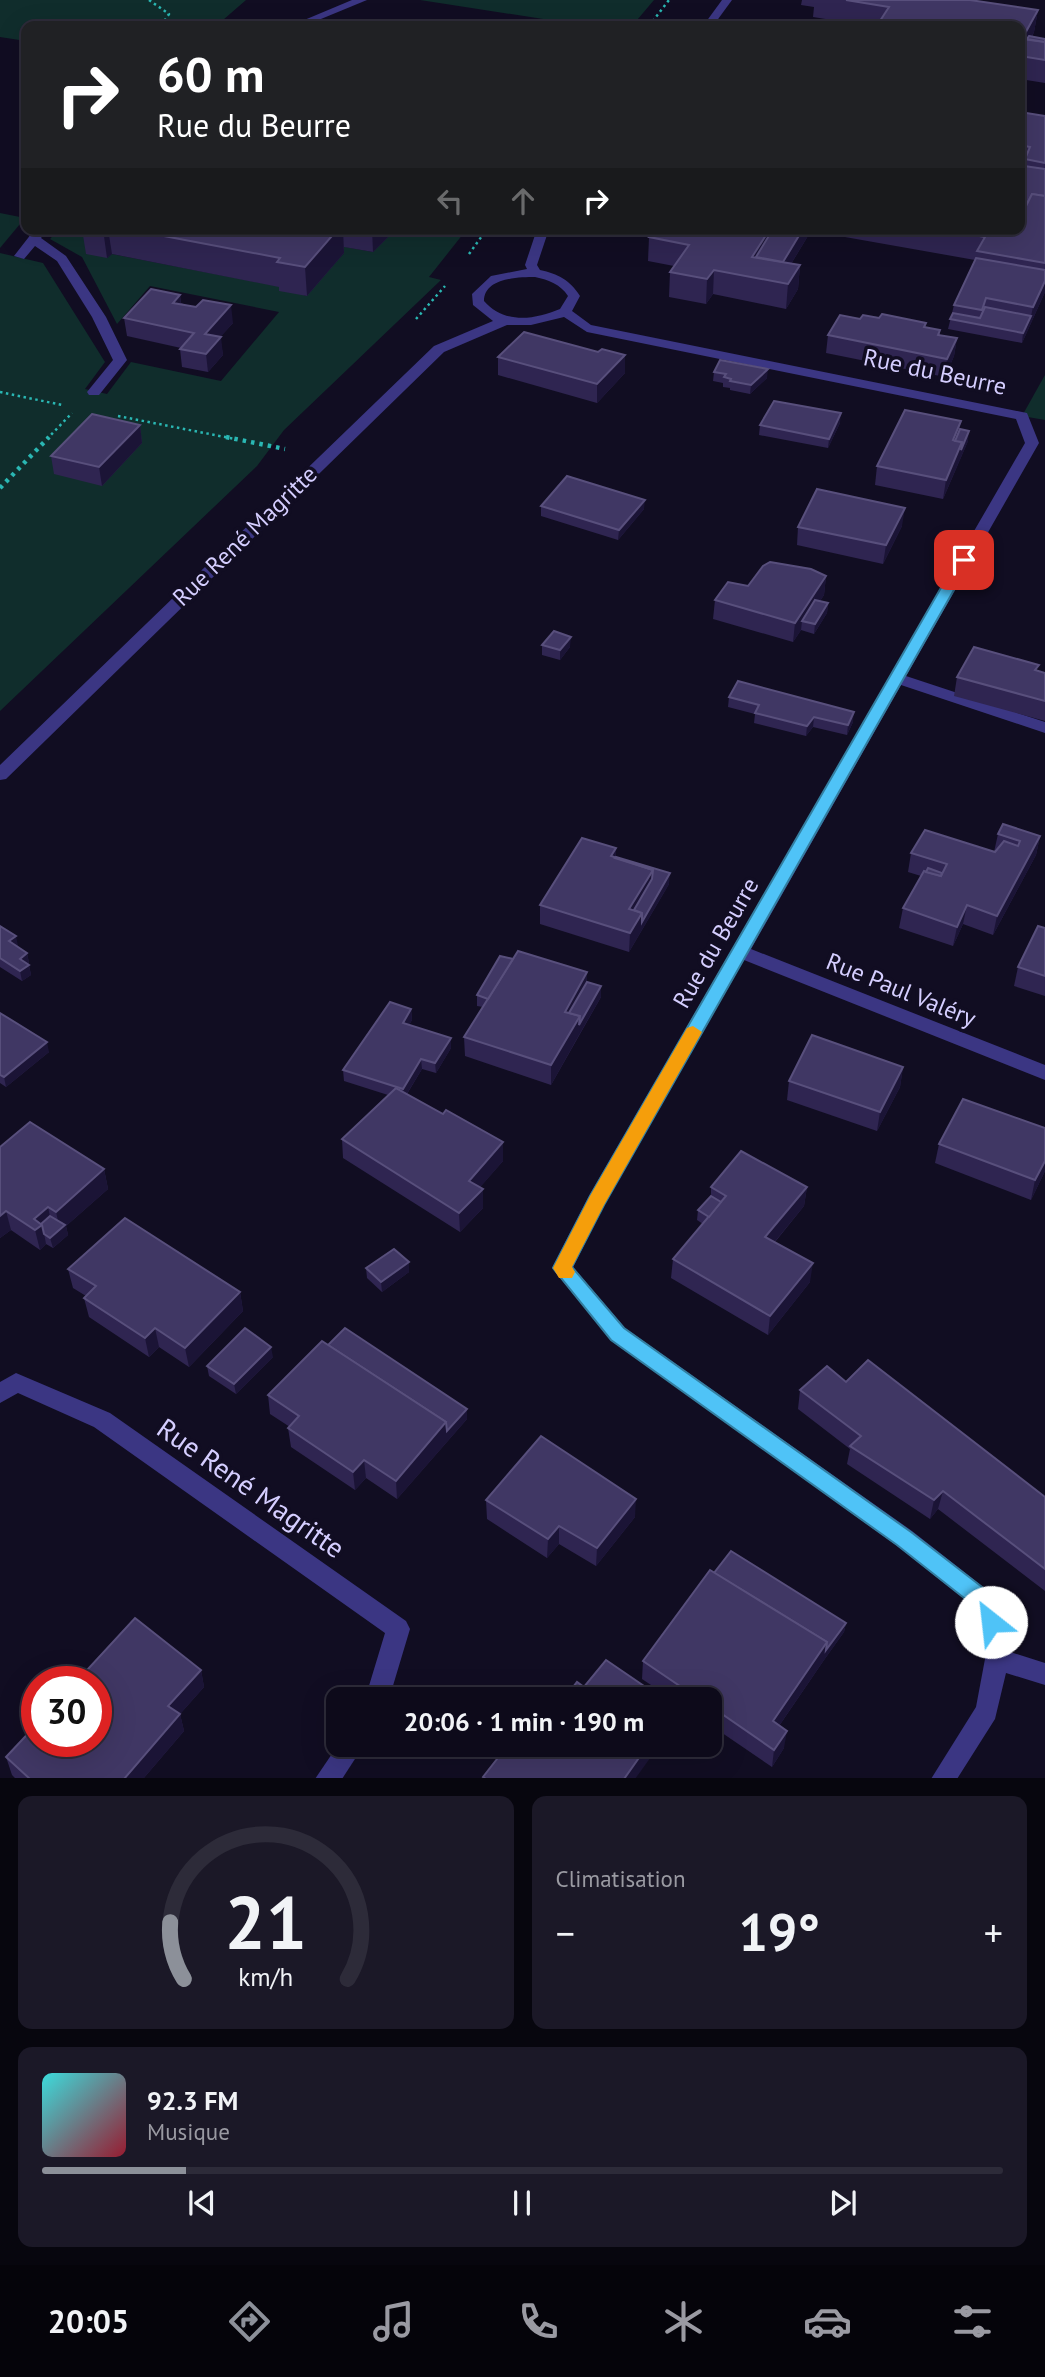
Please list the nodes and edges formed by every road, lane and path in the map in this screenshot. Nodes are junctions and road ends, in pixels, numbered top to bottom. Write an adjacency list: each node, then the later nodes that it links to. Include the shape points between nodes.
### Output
1 (149, 0): 5 (path, via 169,14)
2 (362, 0): 6 (street)
3 (669, 0): 7 (path)
4 (727, 0): 8 (street)
5 (164, 21)
6 (308, 21)
7 (653, 21)
8 (712, 21)
9 (37, 235): 12 (street)
10 (39, 235): 16 (street, via 62,259 120,360)
11 (541, 235): 13 (street, via 531,265)
12 (20, 256)
13 (535, 273): 14 (street, via 570,288 573,296); 15 (street, via 504,275 478,294 483,309)
14 (565, 312): 15 (street, via 538,321); 21 (street, Rue du Beurre, via 587,328 1022,416 1032,443)
15 (506, 320): 19 (street, Rue René Magritte, via 439,349)
16 (94, 391): 18 (path)
17 (0, 392): 18 (path)
18 (77, 408): 19 (path, via 278,449); 20 (path)
19 (331, 451): 23 (street, Rue René Magritte)
20 (0, 488)
21 (896, 678): 22 (street); 24 (street, Rue du Beurre)
22 (1045, 728)
23 (0, 775)
24 (740, 951): 25 (street, Rue Paul Valéry); 27 (street, Rue du Beurre, via 562,1268 618,1334 904,1538 988,1604)
25 (1045, 1073)
26 (0, 1394): 29 (street, Rue René Magritte, via 16,1382 102,1420 398,1629)
27 (997, 1659): 28 (street); 32 (street, Rue du Beurre, via 987,1711)
28 (1045, 1674)
29 (381, 1687)
30 (343, 1757): 31 (street)
31 (328, 1778)
32 (944, 1778)

